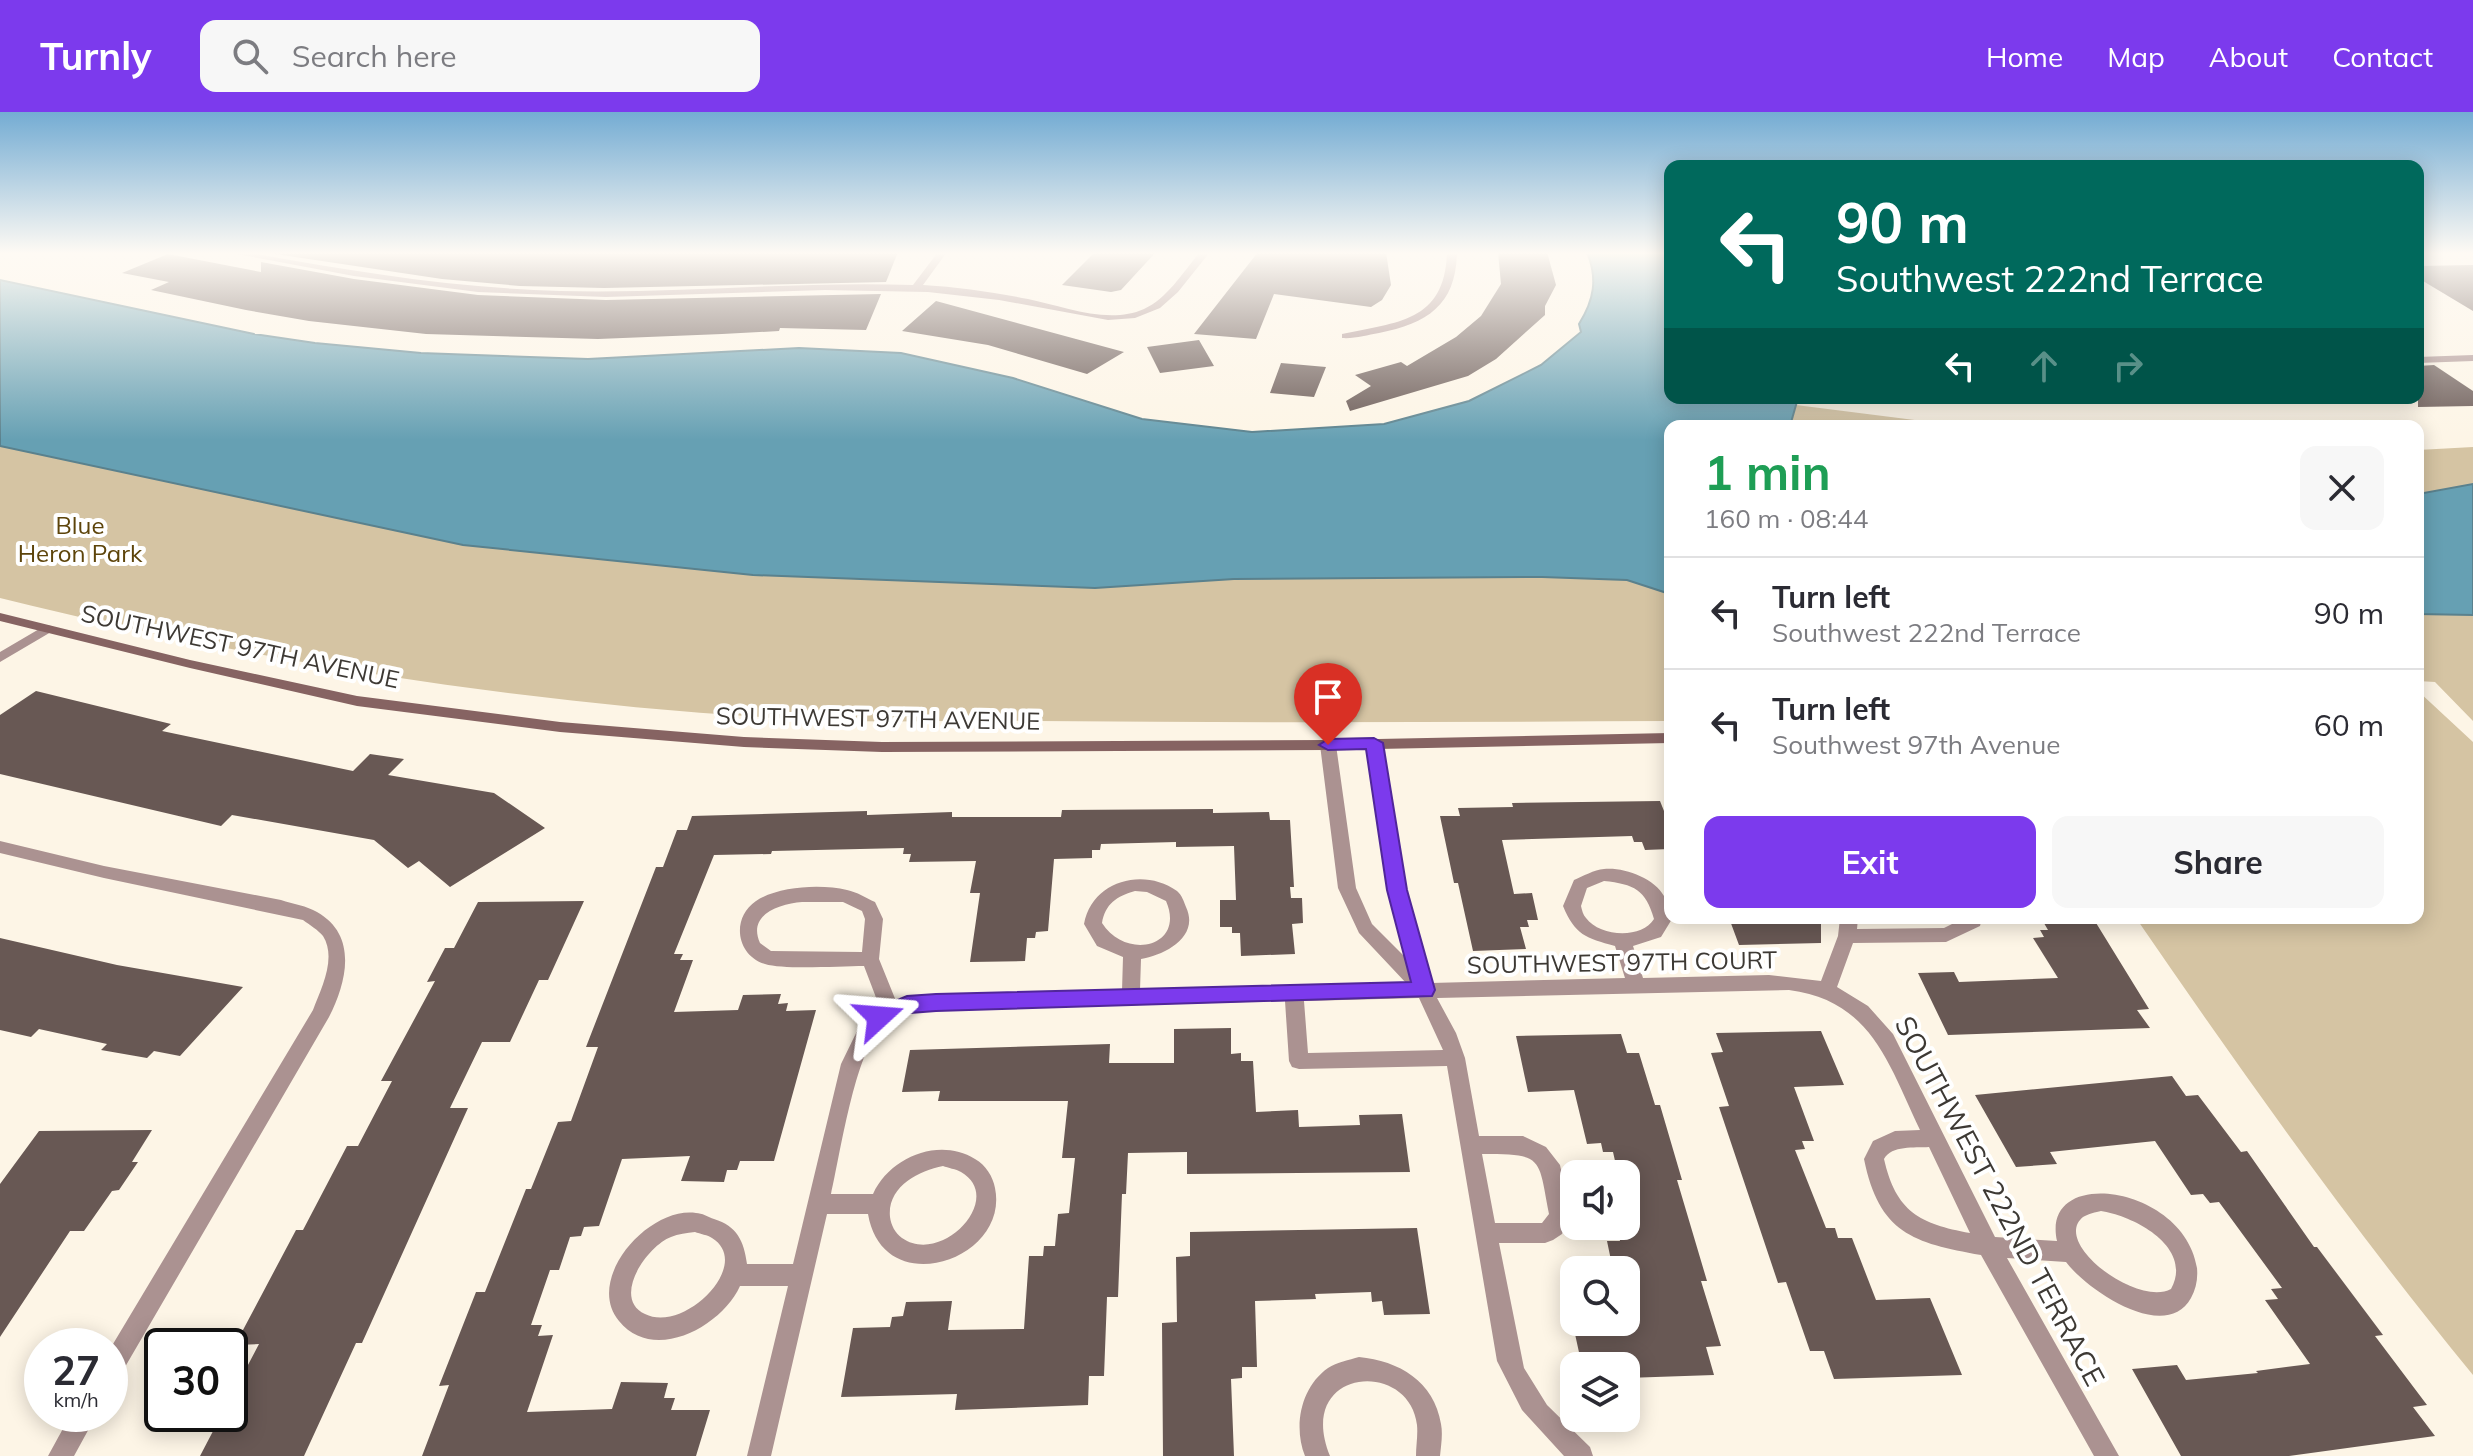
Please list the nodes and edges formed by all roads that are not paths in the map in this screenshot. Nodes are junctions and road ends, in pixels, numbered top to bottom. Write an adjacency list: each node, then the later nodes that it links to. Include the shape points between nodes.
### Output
1 (1090, 315): 2 (street)
2 (1132, 315)
3 (1423, 315): 4 (street, via 1394,328)
4 (1346, 336)
5 (2473, 358): 6 (street)
6 (2424, 360)
7 (0, 617): 8 (street, SOUTHWEST 97TH AVENUE)
8 (46, 629): 9 (street); 12 (street, SOUTHWEST 97TH AVENUE, via 357,701 621,733 838,746)
9 (0, 658)
10 (1664, 738): 11 (street, SOUTHWEST 97TH AVENUE)
11 (1374, 743): 12 (street, SOUTHWEST 97TH AVENUE); 21 (street, via 1397,890)
12 (1328, 745): 21 (street, via 1347,888 1365,928)
13 (0, 847): 35 (street, via 298,911 328,929 334,939 336,974 322,1012)
14 (1968, 924): 15 (street, via 1946,935)
15 (1848, 927): 20 (street)
16 (1623, 942): 16 (street, via 1594,933 1575,914 1572,903 1580,884 1603,875 1618,876 1656,897 1663,918 1659,928 1650,936); 19 (street)
17 (1132, 953): 17 (street, via 1105,944 1097,935 1094,913 1121,888 1163,890 1180,906 1180,929 1161,947); 23 (street)
18 (870, 959): 18 (street, via 874,919 858,900 773,900 751,916 749,942 769,958); 24 (street)
19 (1637, 987): 20 (street, SOUTHWEST 97TH COURT, via 1769,982); 21 (street, SOUTHWEST 97TH COURT)
20 (1827, 989): 26 (street, SOUTHWEST 222ND TERRACE, via 1869,1017 1886,1040)
21 (1424, 990): 22 (street, SOUTHWEST 97TH COURT); 25 (street)
22 (1294, 994): 23 (street, SOUTHWEST 97TH COURT); 25 (street, via 1299,1061)
23 (1131, 996): 24 (street, SOUTHWEST 97TH COURT, via 922,1003)
24 (890, 1010): 28 (street, via 870,1024 856,1049)
25 (1455, 1058): 27 (street)
26 (1935, 1138): 31 (street, SOUTHWEST 222ND TERRACE); 31 (street, via 1895,1140 1880,1147 1874,1159 1886,1195 1902,1220 1918,1230)
27 (1470, 1145): 30 (street); 30 (street, via 1523,1145 1539,1153 1550,1165 1560,1215 1545,1233)
28 (818, 1204): 29 (street); 34 (street)
29 (879, 1204): 29 (street, via 896,1176 926,1159 959,1159 982,1177 987,1191 981,1223 969,1238 933,1254 897,1248 885,1236)
30 (1485, 1233): 41 (street, via 1517,1383 1531,1407)
31 (1988, 1246): 32 (street); 42 (street, SOUTHWEST 222ND TERRACE)
32 (2071, 1252): 32 (street, via 2066,1235 2074,1210 2085,1203 2119,1203 2172,1236 2188,1270 2187,1286 2178,1298 2163,1304 2122,1298 2083,1270)
33 (734, 1275): 33 (street, via 710,1309 671,1328 634,1321 620,1293 631,1257 660,1231 678,1224 711,1224 724,1232 733,1243); 34 (street)
34 (801, 1275): 38 (street)
35 (128, 1341)
36 (74, 1432): 37 (street)
37 (60, 1456)
38 (759, 1456)
39 (1318, 1456): 40 (street, via 1309,1429 1321,1390 1335,1377 1372,1368 1390,1372 1421,1399 1430,1418)
40 (1428, 1456)
41 (1581, 1456)
42 (2107, 1456)

